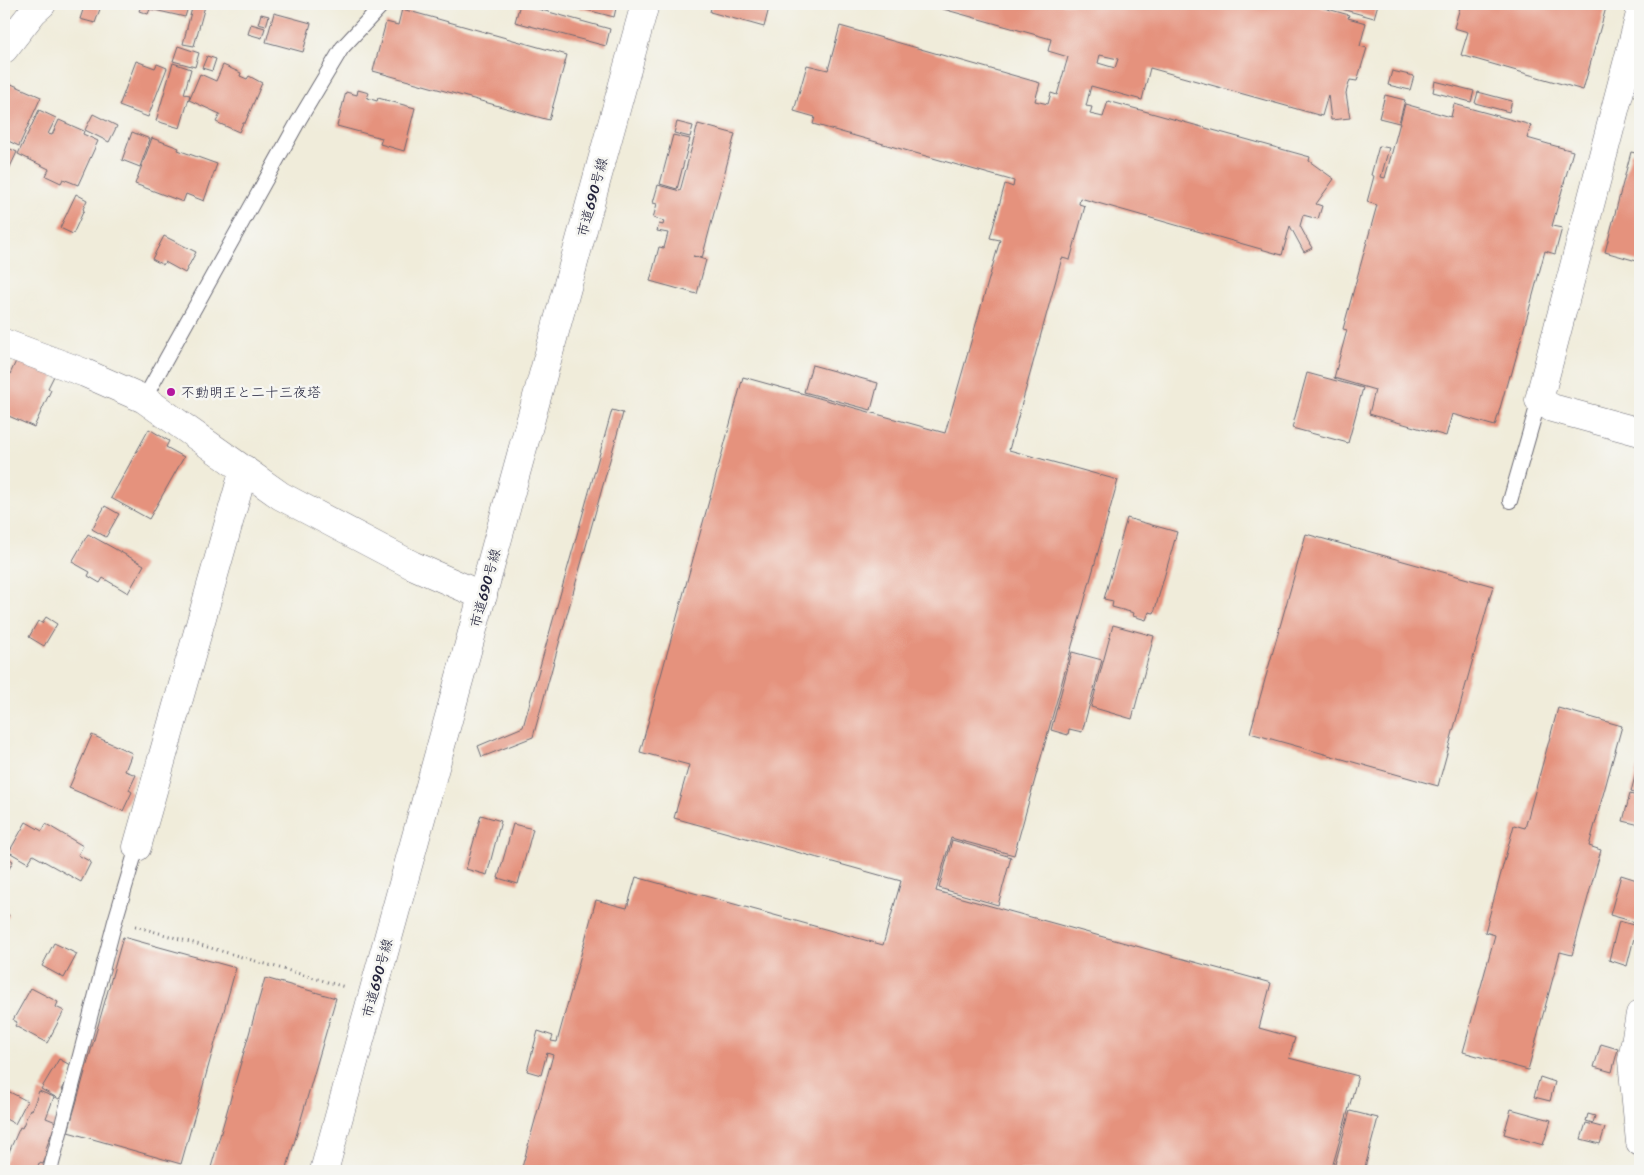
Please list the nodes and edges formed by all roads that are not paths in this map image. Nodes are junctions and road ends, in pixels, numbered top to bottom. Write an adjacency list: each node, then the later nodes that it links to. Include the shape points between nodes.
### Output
1 (42, 4): 5 (street)
2 (383, 4): 7 (lane, via 342,48)
3 (645, 4): 12 (street, 市道690号線)
4 (1640, 14): 8 (street)
5 (4, 49)
6 (4, 343): 7 (street)
7 (144, 399): 10 (street)
8 (1539, 400): 9 (street, via 1552,408); 11 (lane)
9 (1640, 432)
10 (244, 469): 12 (street, via 281,496 412,565); 13 (street)
11 (1510, 502)
12 (483, 596): 17 (street, 市道690号線)
13 (137, 847): 16 (lane)
14 (1640, 1014): 15 (street, via 1632,1060)
15 (1640, 1142)
16 (50, 1171)
17 (324, 1171)

